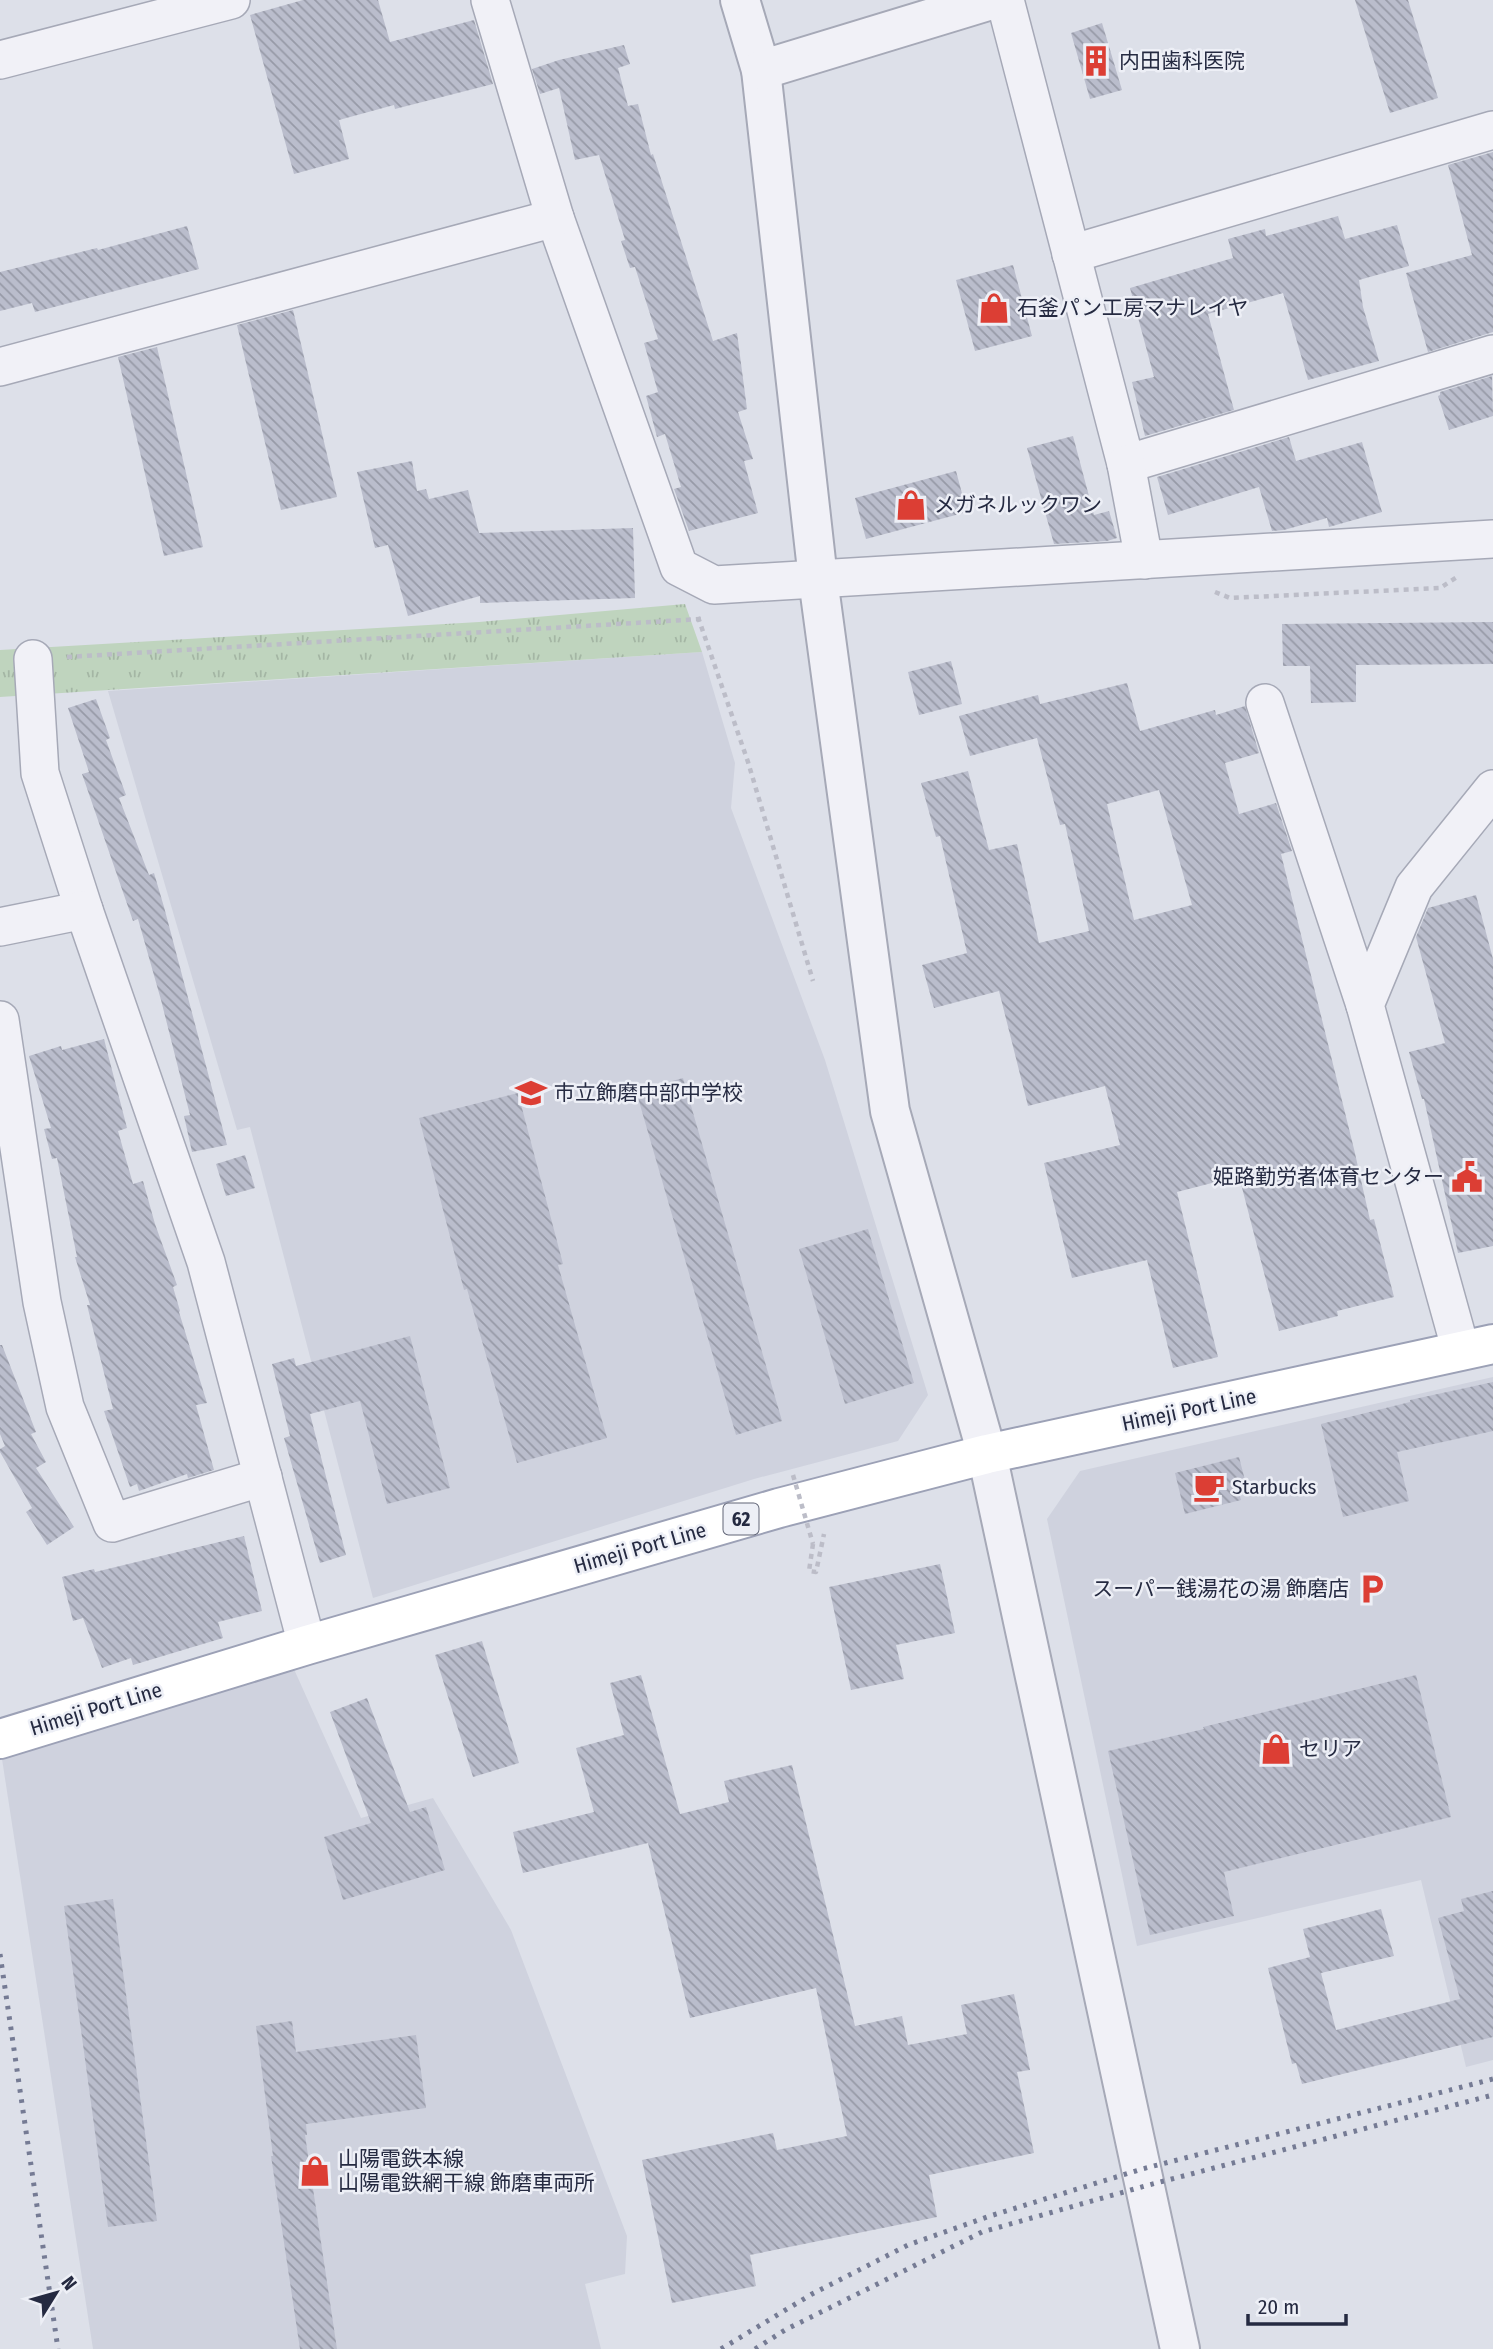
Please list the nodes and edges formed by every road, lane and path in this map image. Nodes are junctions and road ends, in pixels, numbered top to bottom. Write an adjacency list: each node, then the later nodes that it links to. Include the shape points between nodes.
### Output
1 (231, 0): 6 (street)
2 (490, 0): 9 (street)
3 (740, 0): 7 (street)
4 (991, 0): 7 (street)
5 (1004, 0): 10 (street)
6 (0, 60)
7 (761, 70): 17 (street)
8 (1493, 130): 10 (street)
9 (555, 218): 12 (street); 16 (street)
10 (1071, 254): 13 (street)
11 (1493, 354): 13 (street)
12 (0, 367)
13 (1126, 464): 15 (street)
14 (1493, 539): 15 (street)
15 (1144, 560): 17 (street)
16 (679, 567): 17 (street, via 714,585); 18 (path)
17 (818, 579): 29 (street, via 890,1111)
18 (699, 619): 19 (path); 20 (path); 25 (path, via 748,762)
19 (711, 619)
20 (33, 659): 23 (street, via 40,773)
21 (1265, 703): 26 (street)
22 (1493, 789): 26 (street, via 1413,887)
23 (84, 910): 24 (street); 31 (street, via 206,1262)
24 (0, 927)
25 (813, 981)
26 (1365, 1005): 28 (street)
27 (0, 1020): 31 (street, via 42,1302 65,1407 112,1523)
28 (1477, 1347): 29 (main road, Himeji Port Line / 62)
29 (987, 1454): 33 (main road, Himeji Port Line / 62, via 779,1508); 35 (street)
30 (793, 1475): 32 (path, bridge, via 813,1544 809,1571 816,1572)
31 (263, 1478): 33 (street)
32 (824, 1533)
33 (307, 1645): 34 (main road, Himeji Port Line / 62)
34 (0, 1739)
35 (1180, 2349)

